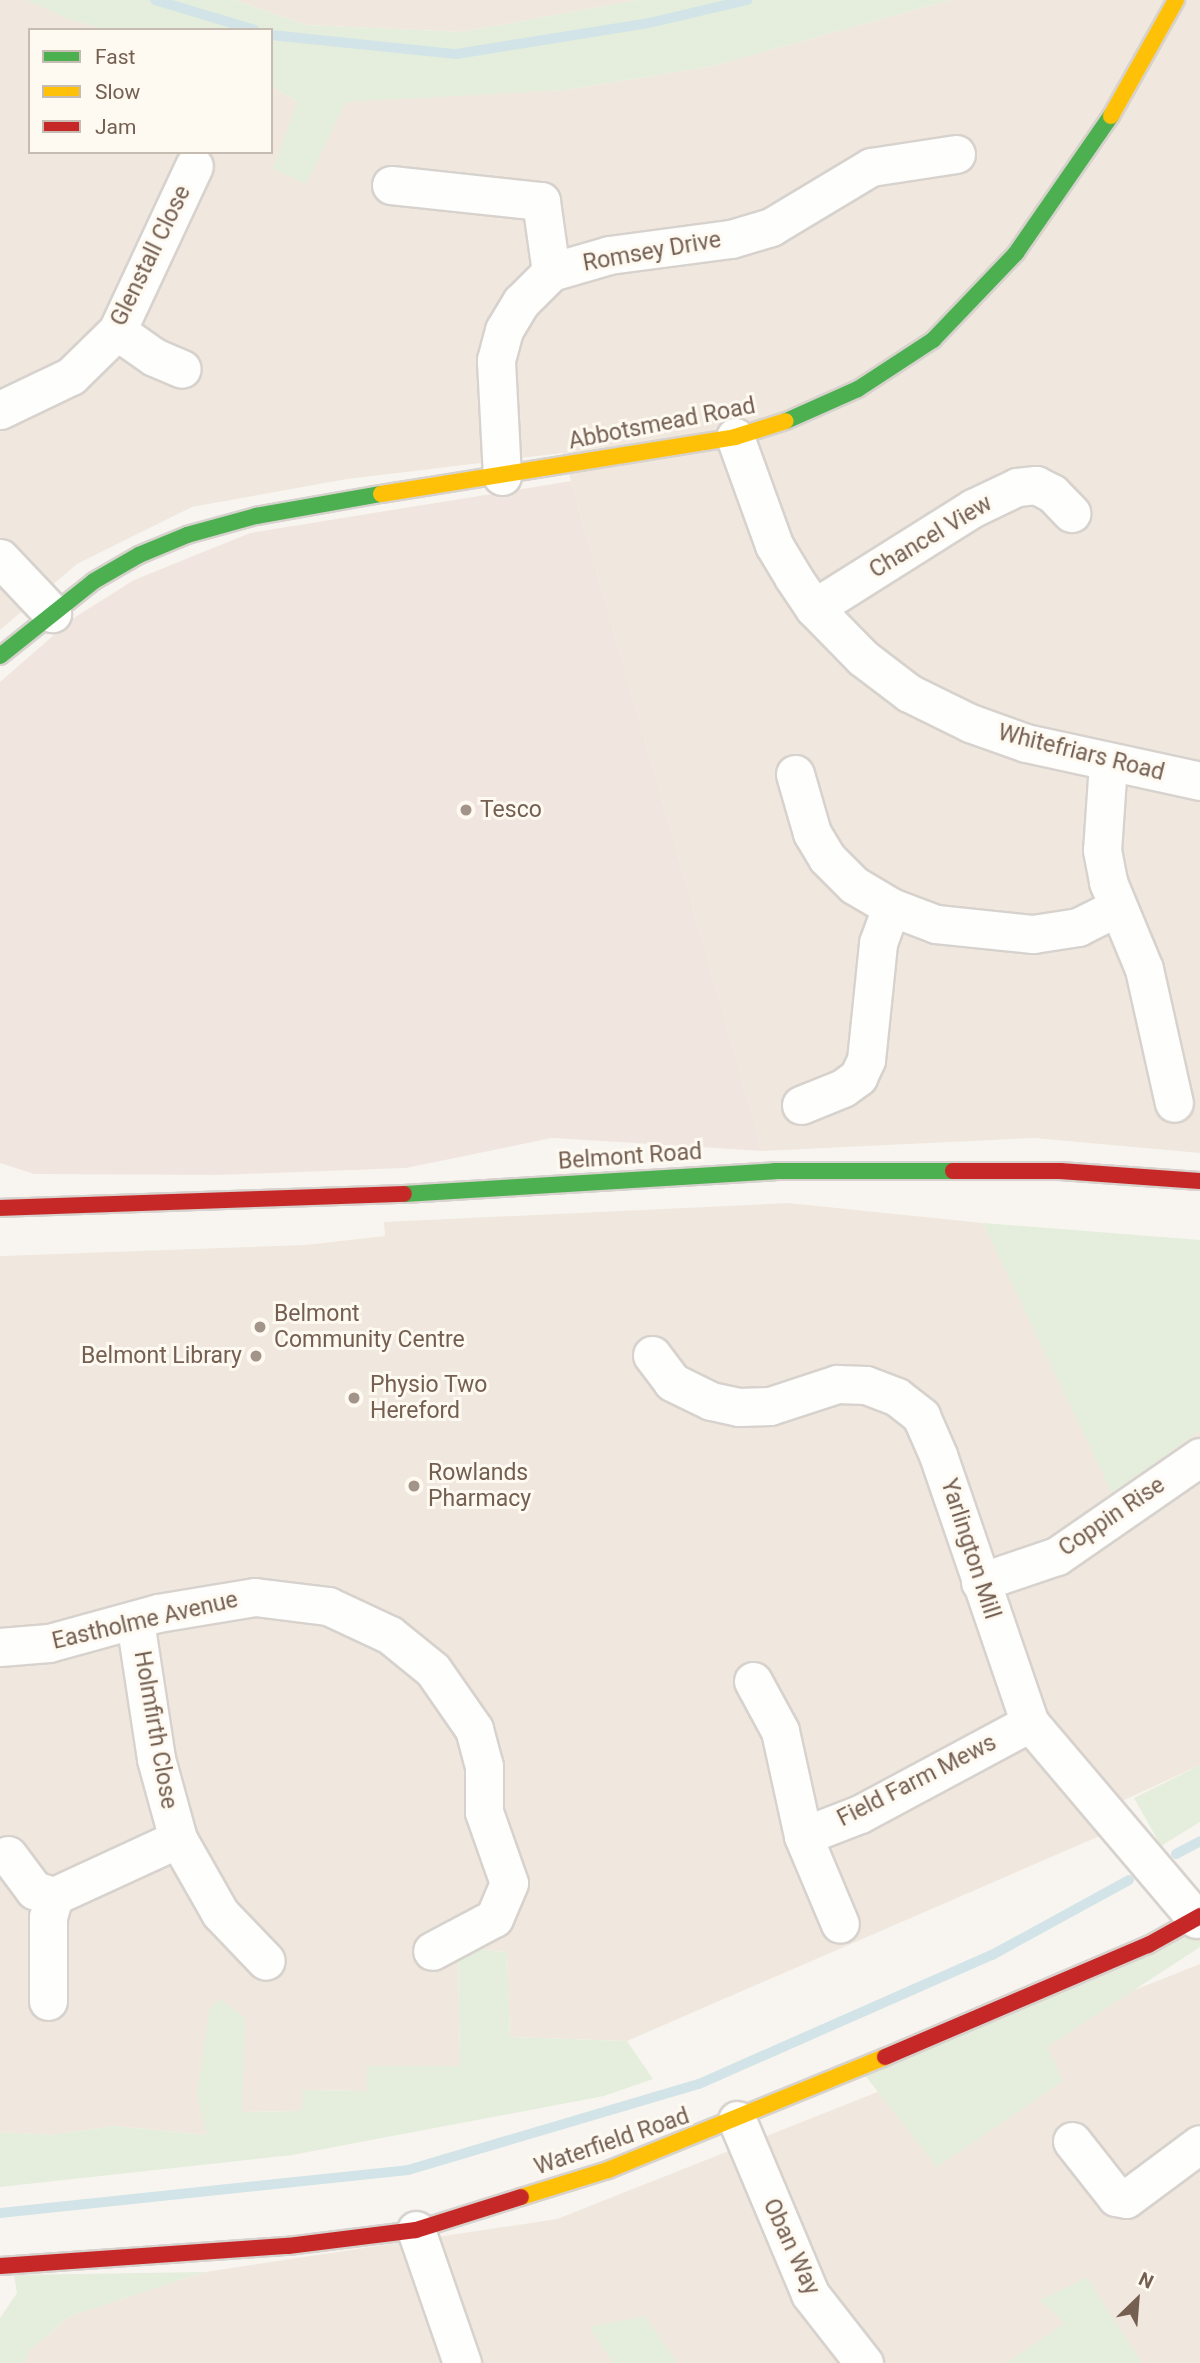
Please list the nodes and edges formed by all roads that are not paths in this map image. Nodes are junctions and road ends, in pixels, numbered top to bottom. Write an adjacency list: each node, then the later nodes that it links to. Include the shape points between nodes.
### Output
1 (1176, 0): 9 (main road, Abbotsmead Road, via 1131,88 1016,253 933,340 858,389 800,416)
2 (956, 153): 5 (street, Romsey Drive, via 871,167 758,231 609,255)
3 (194, 166): 6 (street, Glenstall Close)
4 (391, 185): 5 (street, via 541,201)
5 (551, 272): 10 (street, Romsey Drive, via 521,302 504,330 496,360)
6 (117, 331): 7 (street, via 154,358); 8 (street, Glenstall Close, via 71,376)
7 (182, 369)
8 (0, 410)
9 (735, 437): 10 (main road, Abbotsmead Road); 13 (street, Whitefriars Road, via 774,545)
10 (502, 476): 14 (main road, Abbotsmead Road, via 262,515 187,536 94,580)
11 (1062, 503): 13 (street, Chancel View, via 1036,485 1017,487 973,508)
12 (0, 558): 14 (street)
13 (814, 608): 16 (street, Whitefriars Road, via 863,658 909,693 970,723 1026,743)
14 (52, 613): 15 (main road, Abbotsmead Road)
15 (0, 656)
16 (1108, 763): 18 (street, Whitefriars Road); 20 (street, via 1102,850)
17 (794, 775): 19 (street, via 812,833 827,858 854,885)
18 (1200, 781)
19 (891, 907): 20 (street, via 936,925 1032,934 1078,927); 22 (street, via 878,943 866,1060 858,1077 843,1088)
20 (1116, 908): 21 (street, via 1144,969)
21 (1174, 1103)
22 (801, 1105)
23 (1200, 1181): 25 (main road, Belmont Road, via 1046,1170 789,1171 311,1199)
24 (0, 1198): 25 (main road, Belmont Road)
25 (63, 1205): 26 (main road, Belmont Road)
26 (0, 1208)
27 (652, 1355): 29 (street, Yarlington Mill, via 671,1382 711,1401 739,1407 769,1406 837,1384 866,1385 897,1397 920,1416 934,1445)
28 (1200, 1457): 29 (street, Coppin Rise, via 1057,1556)
29 (980, 1582): 33 (street, Yarlington Mill)
30 (135, 1620): 31 (street, Eastholme Avenue, via 90,1635); 35 (street, Holmfirth Close, via 156,1759); 40 (street, Eastholme Avenue, via 255,1597 310,1601 390,1635 433,1670 474,1730 484,1766 484,1812 509,1883 494,1917)
31 (0, 1647)
32 (753, 1681): 34 (street, via 779,1731)
33 (1030, 1723): 34 (street, Field Farm Mews, via 860,1814); 38 (street, Yarlington Mill)
34 (803, 1836): 39 (street)
35 (178, 1839): 37 (street, Holmfirth Close); 41 (street, Holmfirth Close, via 220,1913)
36 (8, 1854): 37 (street, via 34,1890)
37 (54, 1896): 42 (street, via 48,1917)
38 (1198, 1917): 43 (main road, Waterfield Road, via 1076,1976)
39 (840, 1924)
40 (432, 1951)
41 (265, 1961)
42 (48, 2001)
43 (737, 2120): 46 (main road, Waterfield Road, via 608,2170); 49 (street, Oban Way, via 810,2294)
44 (1072, 2141): 45 (street, via 1116,2197 1126,2199)
45 (1200, 2144)
46 (416, 2230): 47 (main road, Waterfield Road, via 288,2246); 48 (street)
47 (0, 2266)
48 (462, 2363)
49 (864, 2363)

